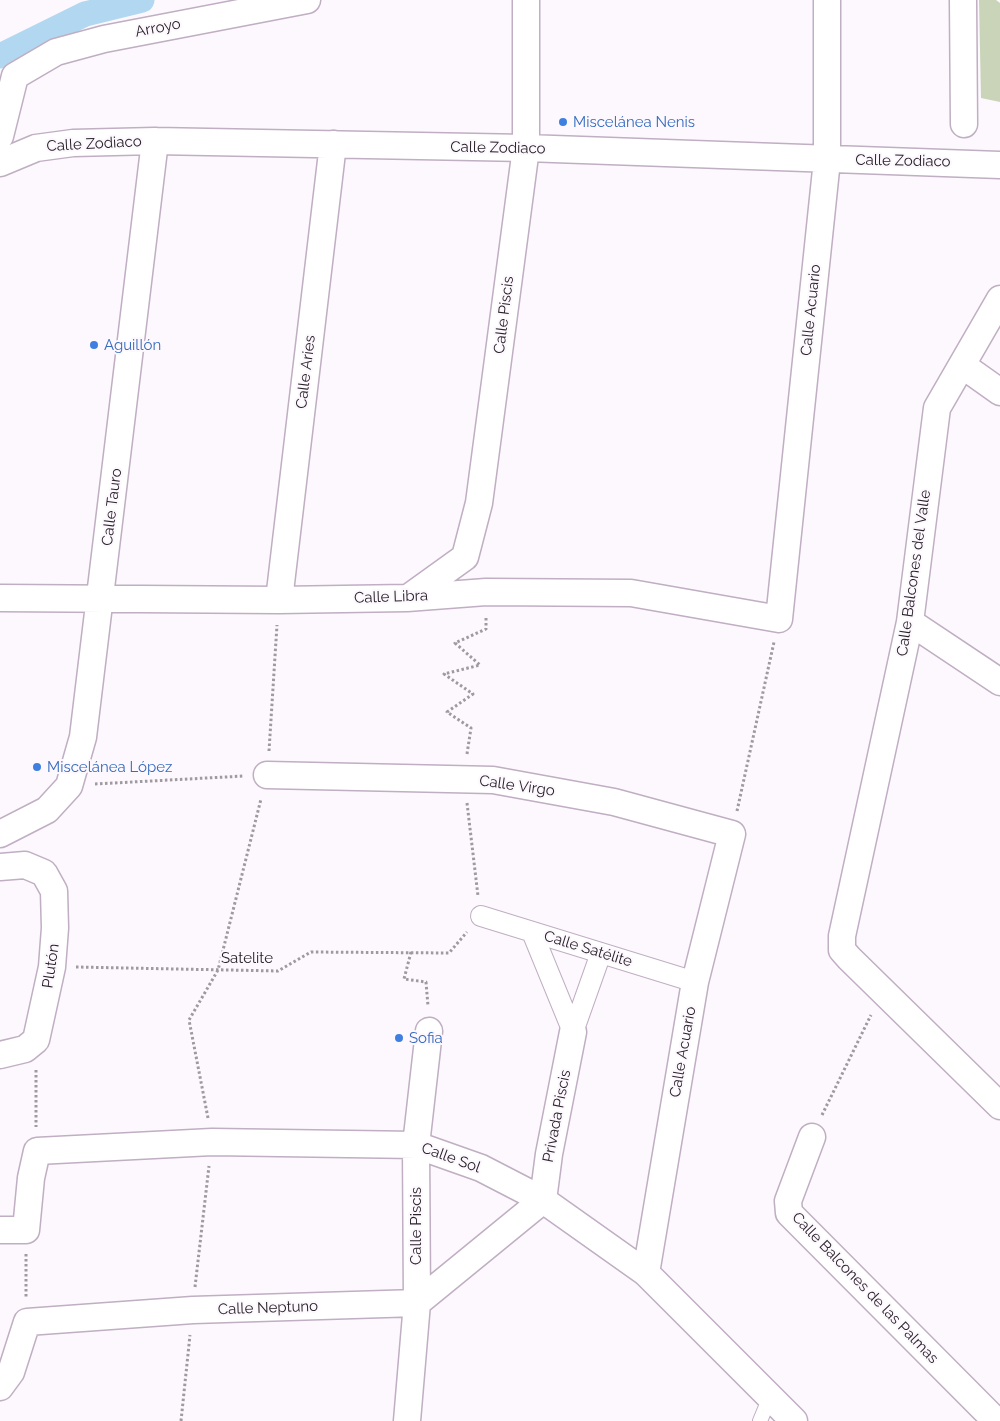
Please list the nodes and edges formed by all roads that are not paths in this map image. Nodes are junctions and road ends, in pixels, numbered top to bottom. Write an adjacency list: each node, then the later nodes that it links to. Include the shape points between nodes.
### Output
1 (307, 0): 6 (street, Arroyo, via 104,39 56,52 15,76)
2 (526, 0): 9 (street, Calle Piscis)
3 (827, 0): 10 (street, Calle Acuario)
4 (964, 0): 5 (street)
5 (964, 124)
6 (0, 136)
7 (155, 141): 8 (street, Calle Zodiaco); 11 (street, Calle Zodiaco, via 73,143 36,148); 17 (street, Calle Tauro)
8 (333, 144): 9 (street, Calle Zodiaco); 19 (street, Calle Aries)
9 (526, 148): 10 (street, Calle Zodiaco); 18 (street, Calle Piscis, via 480,493 465,557)
10 (827, 160): 12 (street, Calle Zodiaco); 20 (street, Calle Acuario)
11 (0, 163)
12 (1000, 165)
13 (1000, 298): 14 (street, Calle Balcones del Valle)
14 (962, 365): 15 (street); 21 (street, Calle Balcones del Valle, via 936,408)
15 (1000, 392)
16 (0, 598): 17 (street, Calle Libra)
17 (101, 598): 19 (street, Calle Libra); 24 (street, Calle Tauro, via 83,737 69,786 47,810)
18 (407, 598): 19 (street, Calle Libra); 20 (street, Calle Libra, via 486,592 631,593)
19 (279, 600)
20 (779, 619)
21 (910, 622): 22 (street); 34 (street, Calle Balcones del Valle, via 842,936 842,950)
22 (1000, 682)
23 (267, 775): 25 (street, Calle Virgo, via 493,780 614,802)
24 (0, 834)
25 (732, 834): 30 (street, Calle Acuario)
26 (0, 867): 33 (street, Plutón, via 25,866 44,873 54,891 55,928 52,967 36,1040 25,1049)
27 (481, 916): 28 (street, Calle Satélite)
28 (532, 932): 29 (street, Calle Satélite); 32 (street)
29 (601, 953): 30 (street, Calle Satélite); 32 (street, Privada Piscis)
30 (695, 982): 39 (street, Calle Acuario)
31 (429, 1031): 36 (street, Calle Piscis)
32 (573, 1032): 37 (street, Privada Piscis, via 548,1154)
33 (0, 1055)
34 (1000, 1106)
35 (812, 1137): 46 (street, Calle Balcones de las Palmas, via 788,1201 789,1213)
36 (416, 1145): 37 (street, Calle Sol, via 481,1168); 38 (street, Calle Sol, via 212,1142 36,1152 26,1230); 40 (street, Calle Piscis)
37 (543, 1200): 39 (street, Calle Sol); 40 (street)
38 (0, 1230)
39 (646, 1273): 42 (street, Calle Sol)
40 (417, 1303): 41 (street, Calle Neptuno, via 193,1310 26,1322 11,1372); 43 (street, Calle Piscis)
41 (0, 1386)
42 (770, 1397): 44 (lane); 45 (street, Calle Sol)
43 (407, 1421)
44 (760, 1421)
45 (794, 1421)
46 (996, 1421)

